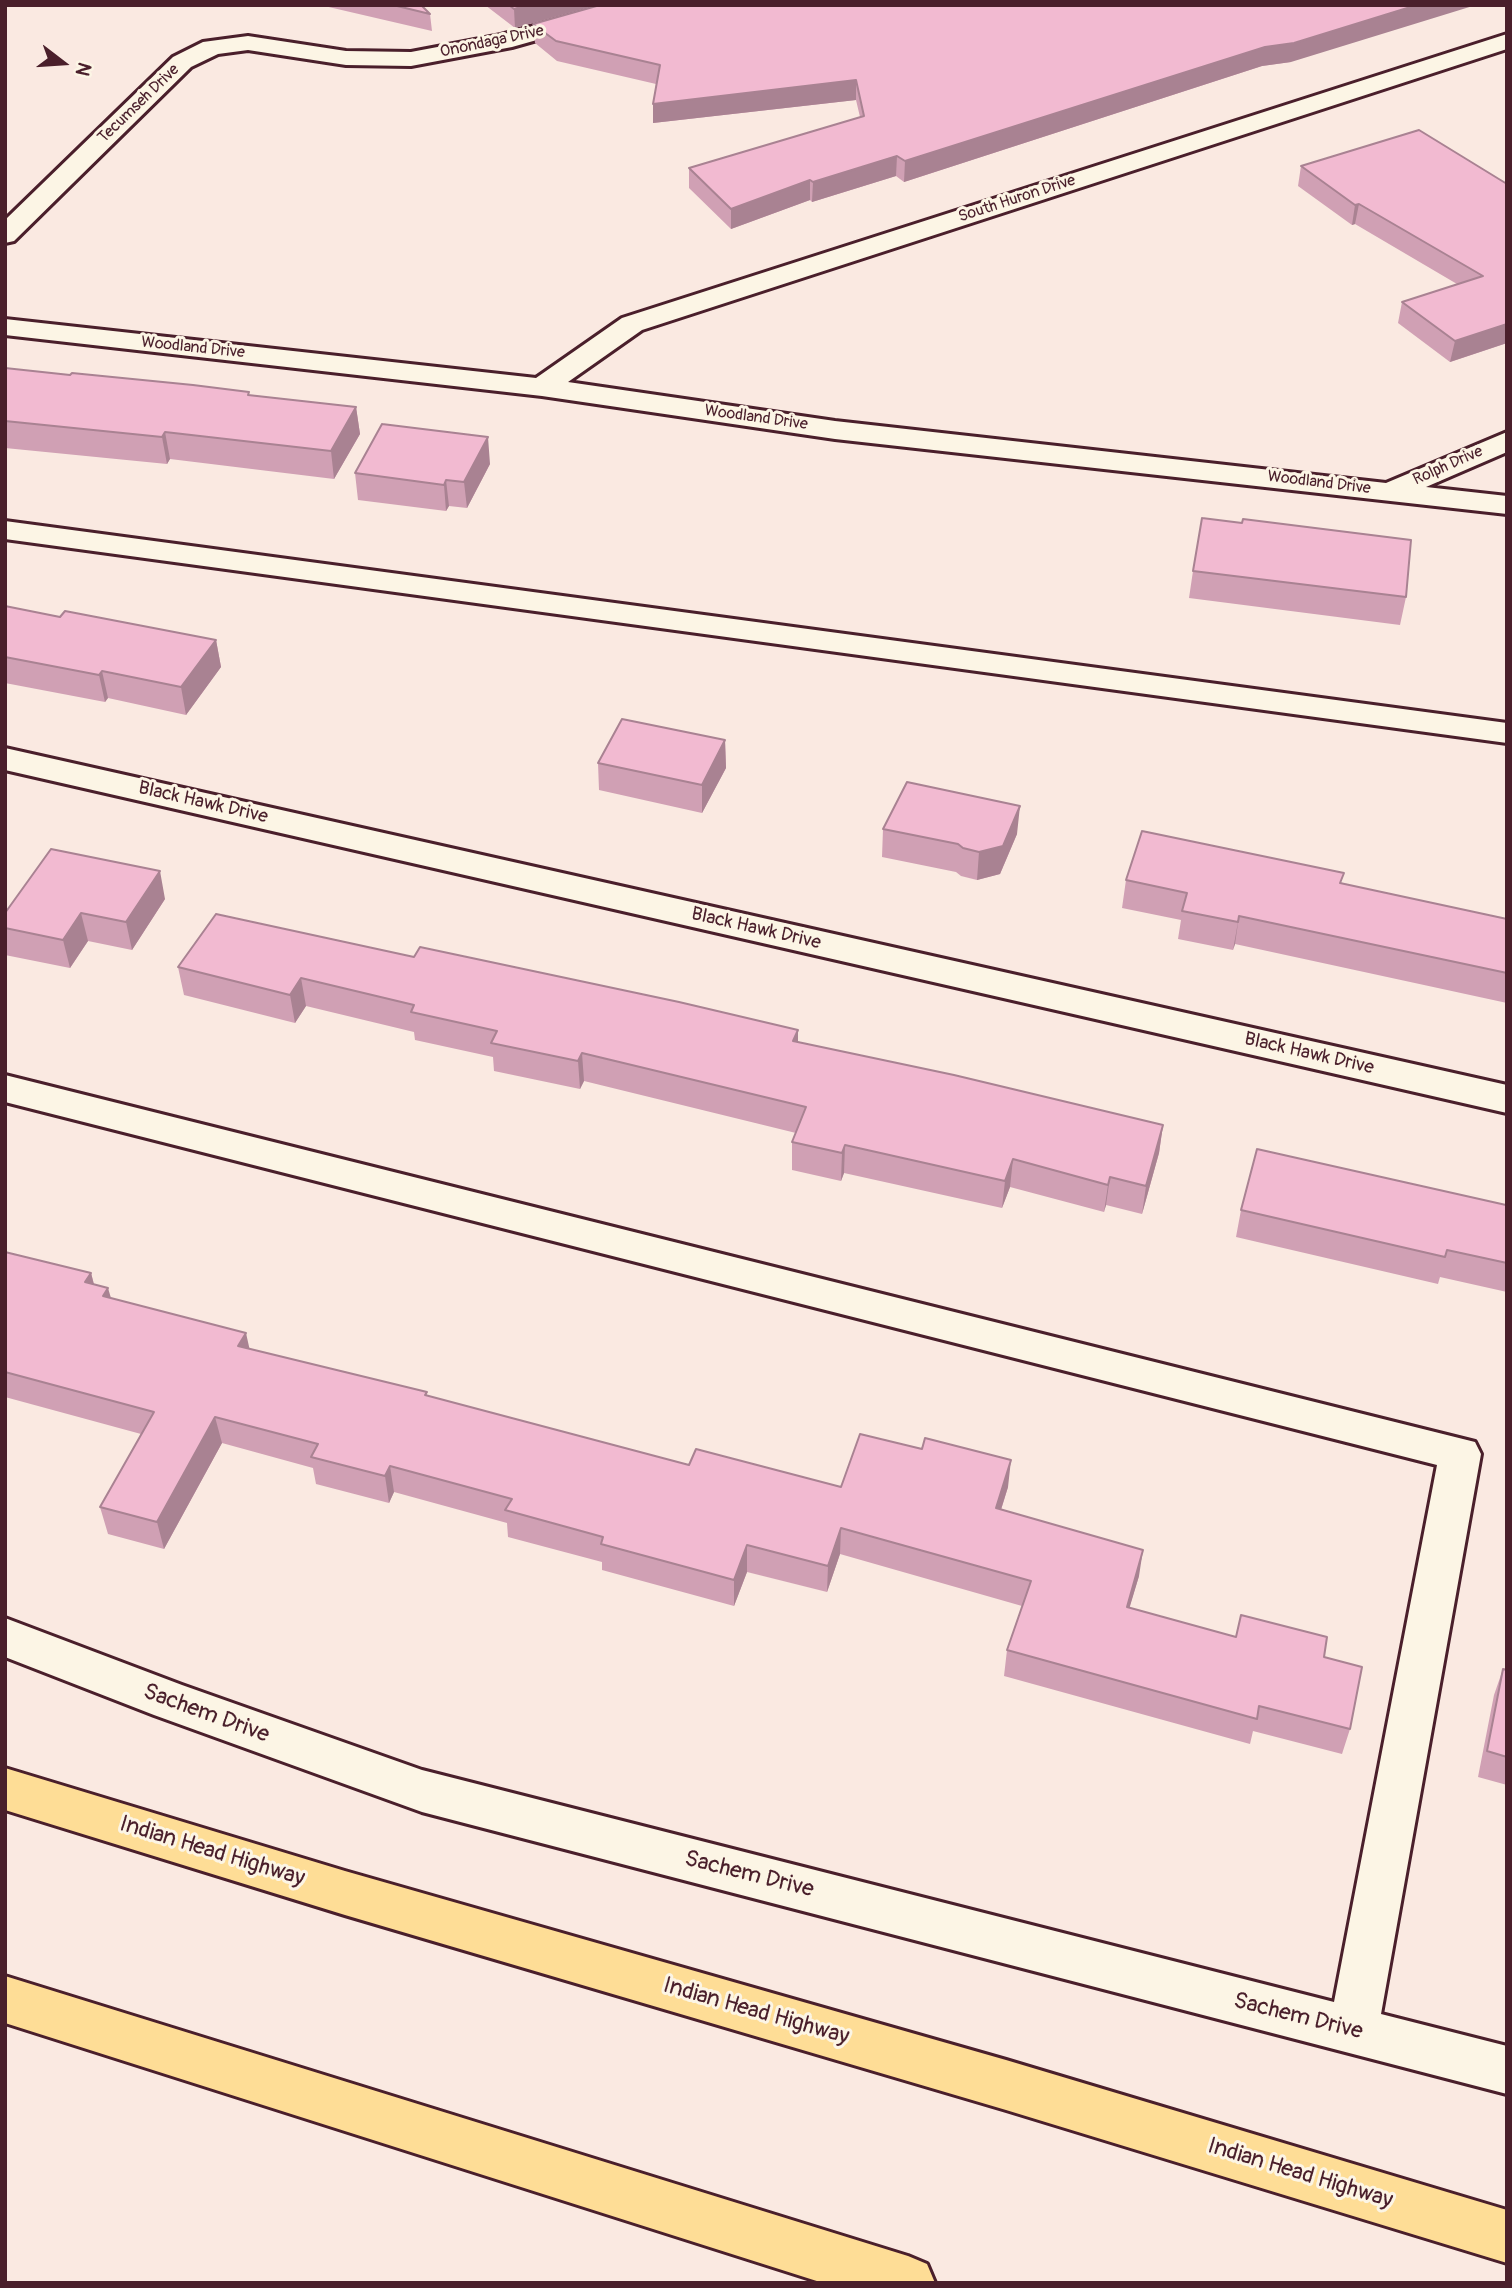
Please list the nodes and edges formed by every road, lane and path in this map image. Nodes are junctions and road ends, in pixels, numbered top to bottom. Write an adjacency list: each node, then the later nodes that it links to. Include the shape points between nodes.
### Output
1 (635, 5): 3 (street, Onondaga Drive, via 491,45 411,59)
2 (1507, 41): 6 (street, South Huron Drive, via 632,324)
3 (346, 58): 4 (street, Tecumseh Drive, via 248,43 212,47 181,61)
4 (5, 235)
5 (5, 327): 6 (street, Woodland Drive)
6 (542, 387): 8 (street, Woodland Drive, via 835,429)
7 (1507, 441): 8 (street, Rolph Drive)
8 (1390, 492): 9 (street, Woodland Drive)
9 (1507, 505)
10 (5, 530): 11 (street)
11 (1507, 733)
12 (5, 758): 14 (street, Black Hawk Drive)
13 (5, 1088): 18 (street, via 1460,1454)
14 (1507, 1099)
15 (5, 1637): 18 (street, Sachem Drive, via 422,1791)
16 (5, 1789): 20 (main road, Indian Head Highway)
17 (5, 1999): 21 (main road)
18 (1353, 2031): 19 (street, Sachem Drive)
19 (1507, 2070)
20 (1507, 2237)
21 (908, 2283)

